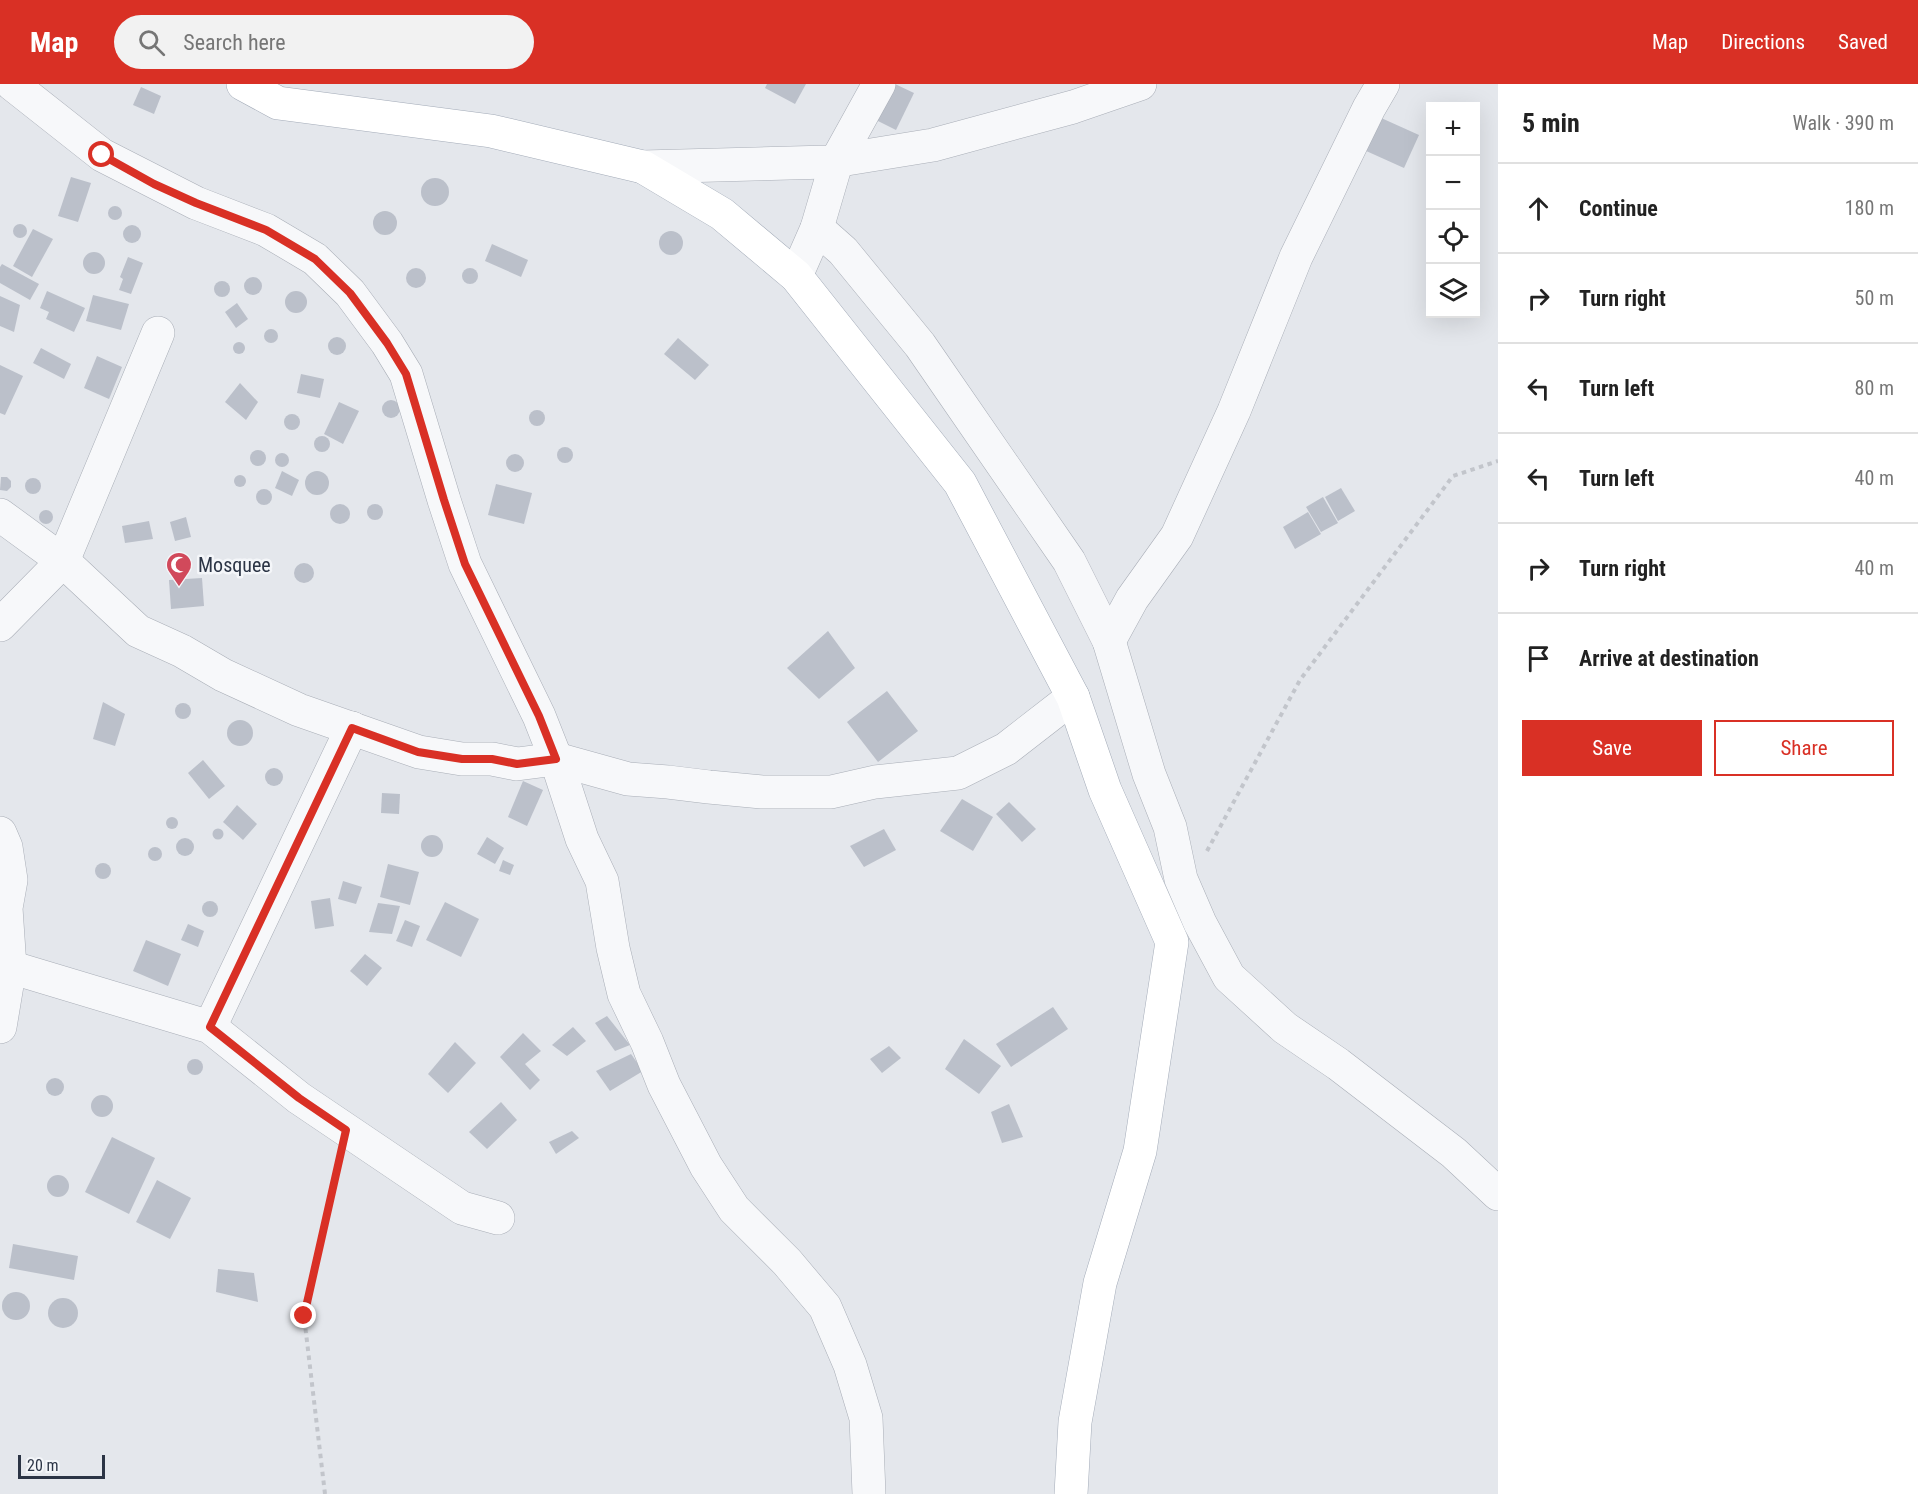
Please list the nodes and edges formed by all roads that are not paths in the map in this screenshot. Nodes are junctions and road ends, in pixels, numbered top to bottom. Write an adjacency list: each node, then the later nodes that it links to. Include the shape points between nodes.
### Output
1 (12, 84): 17 (street, via 102,155 154,184 266,230 315,259 350,293 406,374 465,564)
2 (243, 84): 7 (main road, via 278,103 491,131)
3 (879, 84): 6 (street)
4 (1140, 84): 6 (street, via 933,145)
5 (1383, 84): 14 (street, via 1296,257 1178,536 1132,599)
6 (837, 160): 7 (street); 8 (street)
7 (643, 167): 9 (main road, via 722,214)
8 (817, 228): 9 (street); 14 (street, via 843,251 920,345 1069,561)
9 (796, 276): 15 (main road, via 960,483)
10 (158, 333): 12 (street)
11 (0, 515): 12 (street)
12 (63, 561): 13 (street); 16 (street, via 138,631 299,710)
13 (0, 625)
14 (1109, 641): 22 (street, via 1149,774 1170,827 1181,879 1229,977 1285,1028 1454,1153)
15 (1073, 697): 17 (street, via 1006,749 958,773 875,782 831,792 762,792 628,779); 25 (main road, via 1105,790 1172,942 1140,1150 1100,1283 1075,1422)
16 (352, 728): 17 (street, via 418,752 462,759 517,764); 21 (street)
17 (556, 759): 24 (street, via 582,838 602,881 624,994 676,1111 734,1209 825,1307 850,1365 866,1418)
18 (0, 832): 19 (street, via 11,880 6,909)
19 (10, 967): 20 (street); 21 (street)
20 (0, 1027)
21 (210, 1027): 23 (street, via 299,1098 462,1208)
22 (1498, 1194)
23 (498, 1218)
24 (869, 1494)
25 (1071, 1494)

